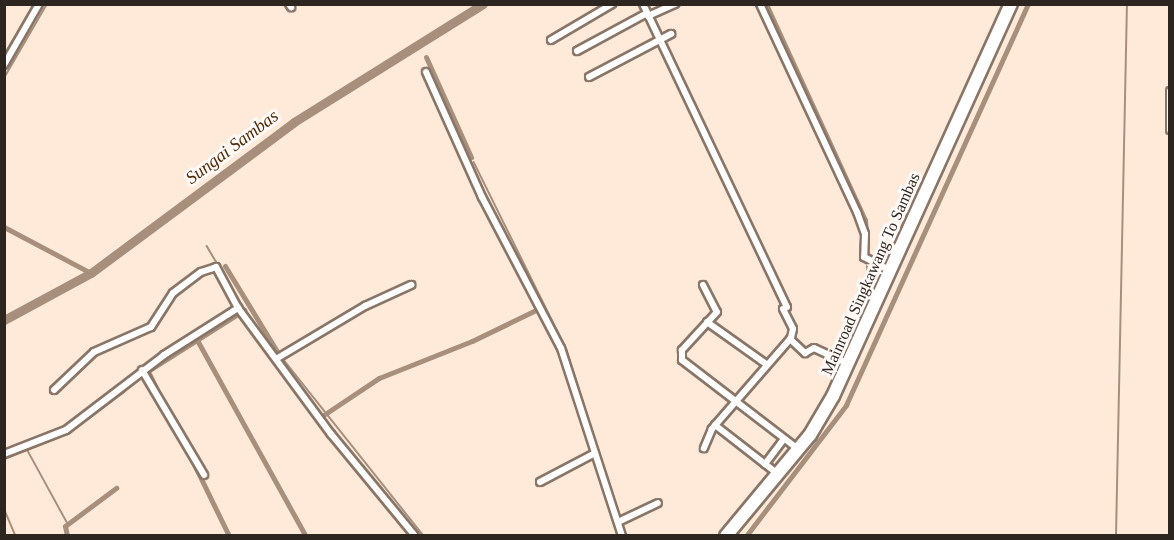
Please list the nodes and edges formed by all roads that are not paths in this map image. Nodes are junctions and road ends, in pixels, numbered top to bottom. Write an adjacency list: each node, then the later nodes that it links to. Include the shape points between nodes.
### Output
1 (39, 4): 13 (street)
2 (612, 4): 10 (street)
3 (643, 4): 8 (street)
4 (675, 4): 8 (street)
5 (760, 4): 18 (street, via 857,212 865,234 864,257)
6 (1011, 4): 18 (highway, Mainroad Singkawang To Sambas)
7 (1019, 4): 21 (highway, Mainroad Singkawang To Sambas)
8 (648, 14): 11 (street); 12 (street)
9 (671, 34): 11 (street)
10 (551, 40)
11 (661, 40): 15 (street); 24 (street, via 787,307 783,309 793,329)
12 (577, 51)
13 (4, 65)
14 (426, 72): 35 (street, via 482,197 561,348)
15 (589, 77)
16 (1170, 91): 17 (street)
17 (1170, 130)
18 (891, 271): 21 (highway, Mainroad Singkawang To Sambas)
19 (411, 285): 25 (street, via 365,306)
20 (703, 285): 23 (street, via 717,311)
21 (882, 297): 27 (highway, Mainroad Singkawang To Sambas); 43 (highway, Mainroad Singkawang To Sambas, via 825,425)
22 (238, 308): 25 (street); 28 (street); 29 (street, via 217,268 211,267 173,293 151,327 94,352)
23 (708, 322): 26 (street); 30 (street, via 682,350 681,357)
24 (790, 339): 26 (street); 27 (street, via 805,353 814,348)
25 (276, 359): 44 (street, via 331,434)
26 (766, 364): 30 (street)
27 (848, 364): 34 (highway, Mainroad Singkawang To Sambas, via 822,418)
28 (142, 370): 36 (street, via 66,430); 39 (street)
29 (54, 390)
30 (734, 400): 31 (street); 32 (street)
31 (715, 425): 33 (street); 37 (street)
32 (784, 440): 34 (street); 37 (street)
33 (704, 448)
34 (798, 449): 38 (highway, Mainroad Singkawang To Sambas)
35 (596, 453): 40 (street); 42 (street)
36 (4, 454)
37 (765, 464): 38 (street)
38 (778, 474): 43 (highway, Mainroad Singkawang To Sambas)
39 (204, 475)
40 (540, 482)
41 (658, 504): 42 (street)
42 (618, 522): 45 (street)
43 (732, 534)
44 (415, 536)
45 (622, 536)

